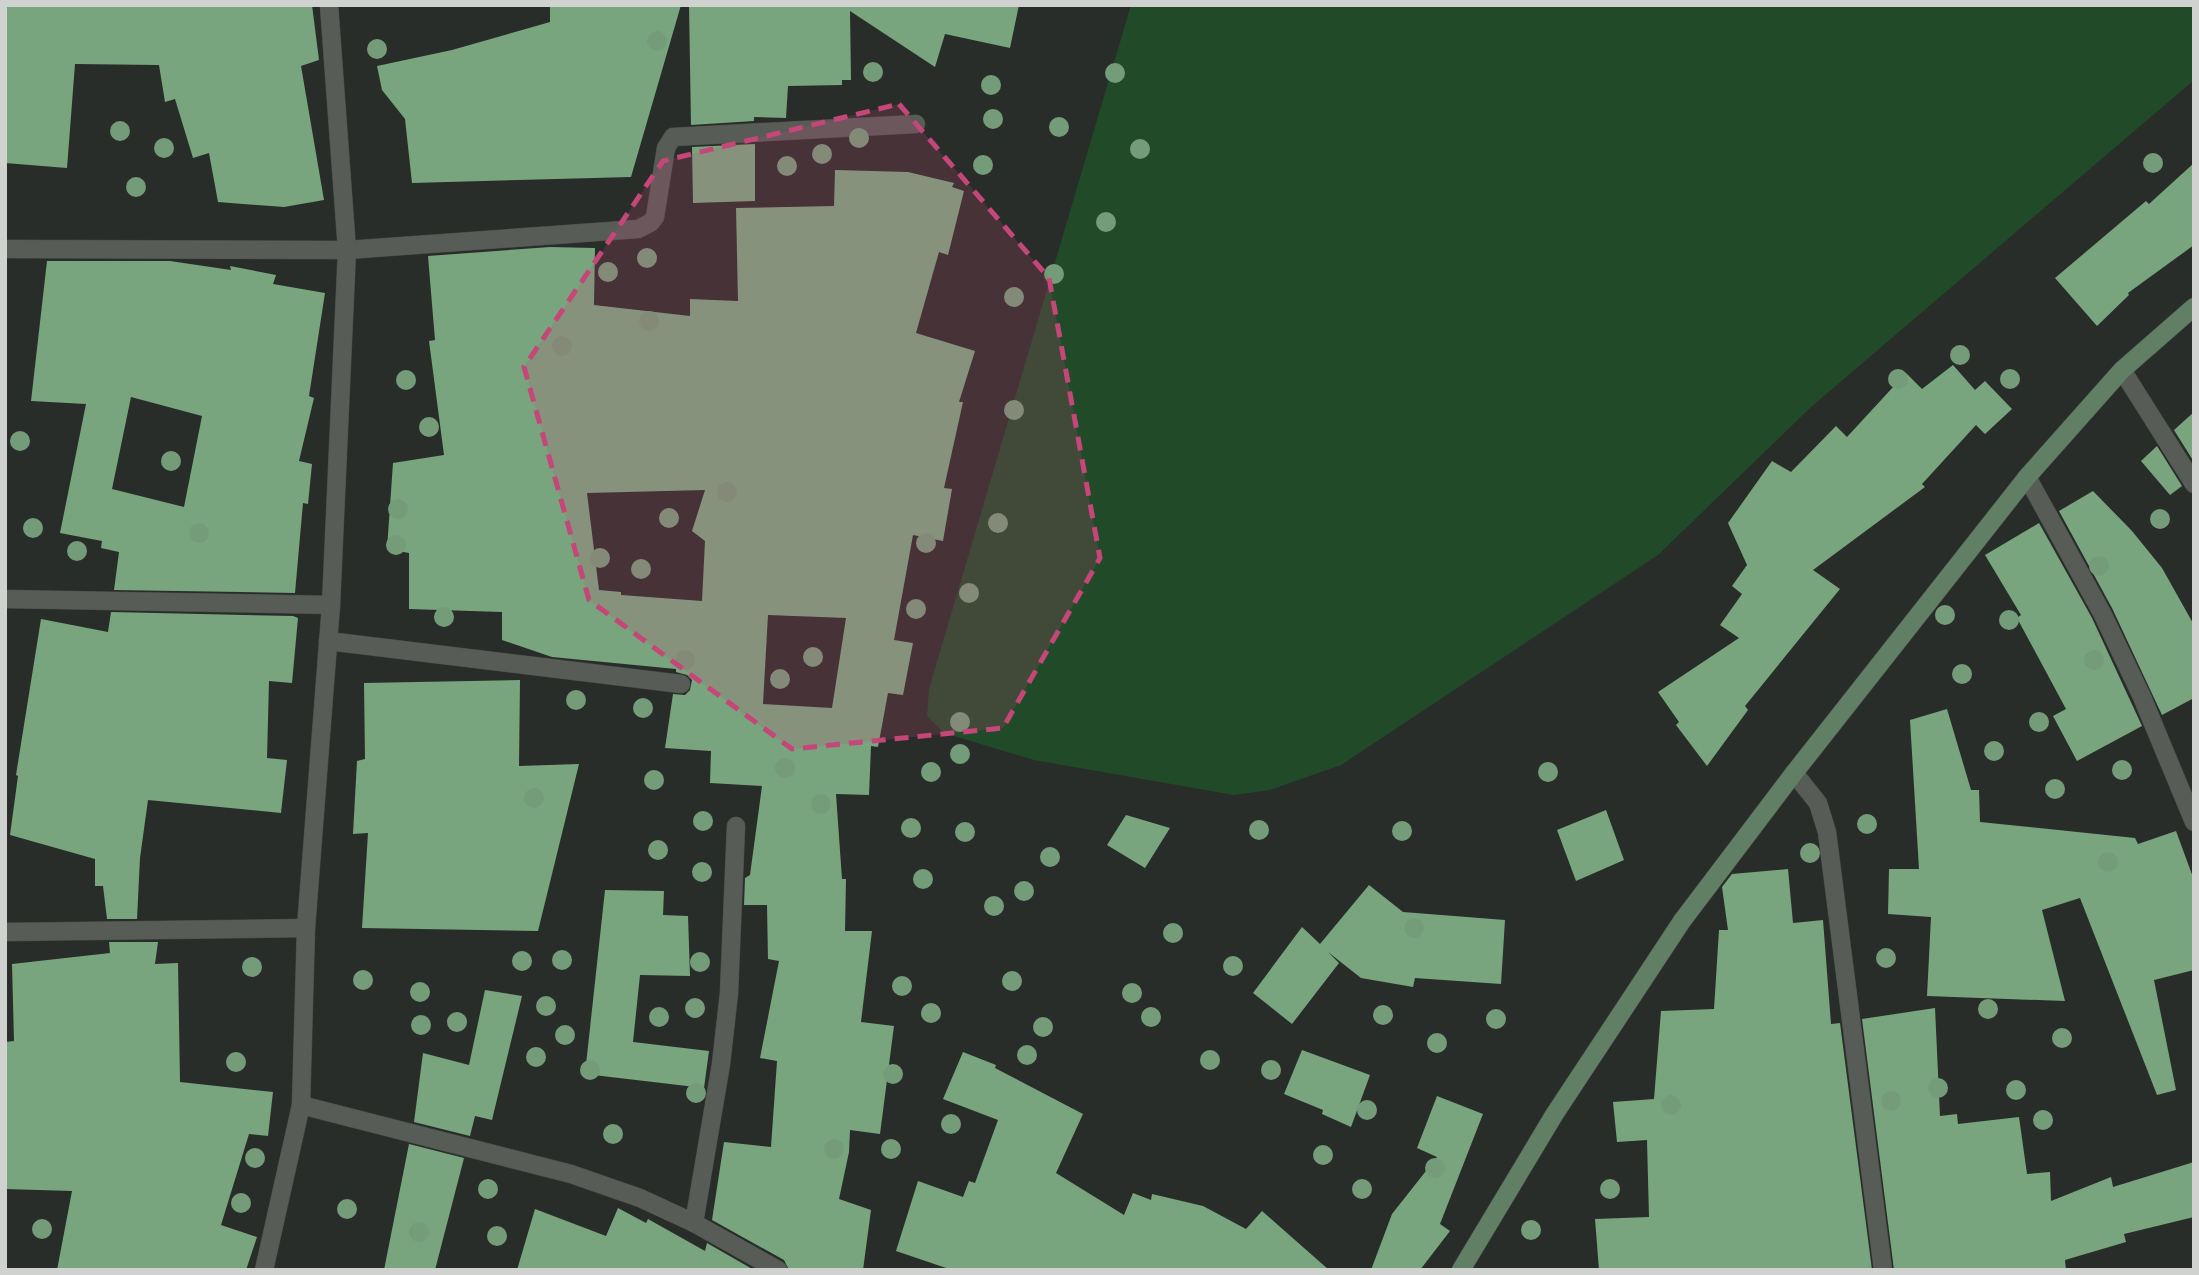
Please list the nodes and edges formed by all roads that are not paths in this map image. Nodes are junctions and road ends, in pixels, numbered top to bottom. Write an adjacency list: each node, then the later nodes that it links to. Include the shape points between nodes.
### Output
1 (329, 5): 4 (street)
2 (916, 124): 4 (street, via 673,137 666,148 655,217 638,229)
3 (5, 249): 4 (street)
4 (347, 250): 10 (street)
5 (2194, 307): 6 (main road)
6 (2122, 370): 7 (main road); 8 (street)
7 (2027, 477): 13 (main road); 14 (street, via 2102,613)
8 (2194, 484)
9 (5, 598): 10 (street)
10 (331, 605): 11 (street)
11 (328, 641): 12 (street); 16 (street)
12 (681, 684)
13 (1794, 773): 22 (main road, via 1682,921 1554,1115); 23 (street, via 1818,803 1827,832)
14 (2194, 822)
15 (736, 826): 19 (street, via 729,993)
16 (306, 928): 17 (street); 18 (street)
17 (5, 932)
18 (301, 1105): 19 (street, via 571,1174); 20 (street)
19 (694, 1223): 21 (street)
20 (264, 1270)
21 (778, 1270)
22 (1461, 1270)
23 (1884, 1270)

